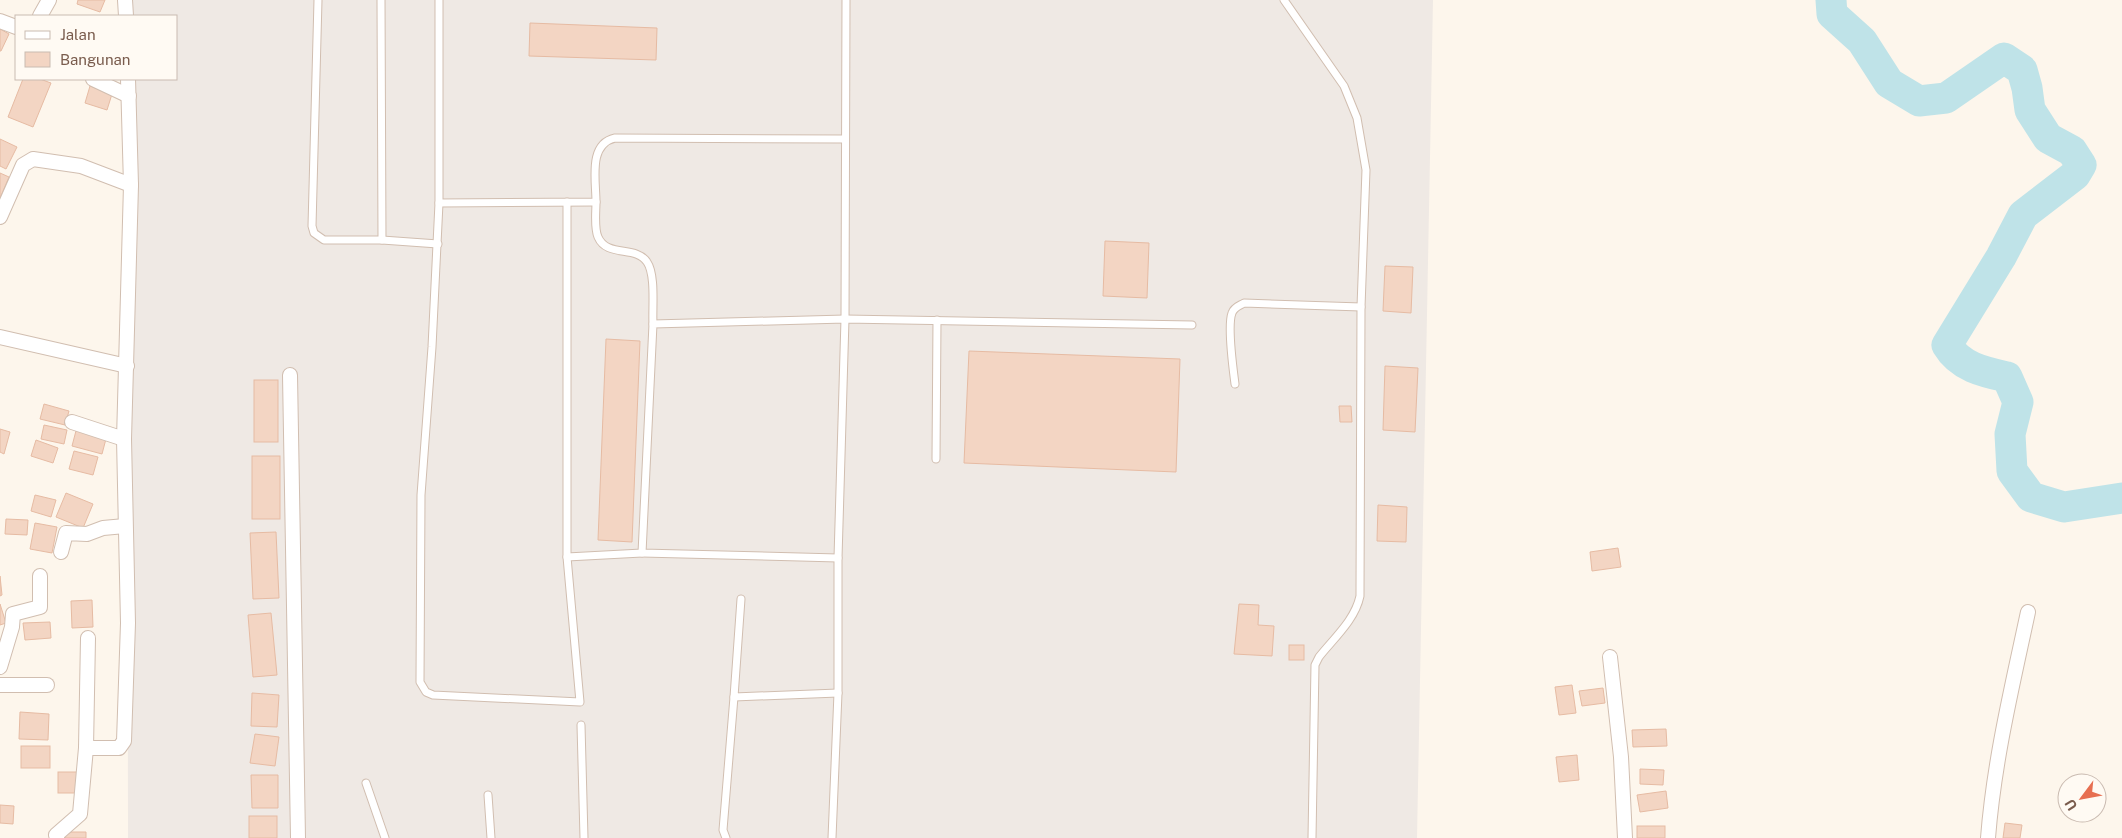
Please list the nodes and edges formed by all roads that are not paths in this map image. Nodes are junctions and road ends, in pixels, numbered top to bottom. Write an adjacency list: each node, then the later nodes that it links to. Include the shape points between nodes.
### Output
1 (48, 0): 8 (street)
2 (125, 0): 9 (street)
3 (318, 0): 21 (lane, via 314,233 324,240)
4 (381, 0): 21 (lane)
5 (439, 0): 19 (lane)
6 (846, 0): 15 (lane)
7 (1284, 0): 23 (lane, via 1344,86 1357,118 1366,170)
8 (40, 15)
9 (126, 15)
10 (0, 21): 11 (street)
11 (15, 27)
12 (94, 80): 14 (street)
13 (128, 80): 14 (street)
14 (129, 96): 16 (street)
15 (845, 139): 18 (lane, via 606,140 596,152); 24 (lane)
16 (131, 185): 20 (street, via 81,166 33,159 23,165); 29 (street)
17 (567, 202): 18 (lane); 19 (lane); 38 (lane)
18 (596, 202): 26 (lane, via 597,236 603,245 611,250 641,255 651,271)
19 (440, 203): 22 (lane)
20 (0, 217)
21 (382, 240): 22 (lane)
22 (438, 244): 38 (lane, via 421,495 420,682 426,692 433,695 580,702)
23 (1360, 307): 31 (lane, via 1244,304 1236,307 1230,324); 61 (lane, via 1360,596 1352,616 1316,665)
24 (844, 319): 25 (lane); 26 (lane); 39 (lane)
25 (937, 320): 27 (lane); 34 (lane)
26 (653, 324): 37 (lane)
27 (1192, 325)
28 (0, 337): 29 (street)
29 (128, 366): 33 (street)
30 (290, 375): 55 (street)
31 (1235, 384)
32 (72, 422): 33 (street)
33 (124, 439): 35 (street)
34 (936, 459)
35 (125, 526): 36 (street, via 103,528 87,534 66,533); 51 (street, via 128,623 124,741 119,748)
36 (61, 552)
37 (642, 553): 38 (lane); 39 (lane)
38 (566, 557)
39 (838, 558): 48 (lane)
40 (40, 576): 45 (street, via 40,607 14,614)
41 (741, 599): 49 (lane)
42 (2028, 612): 63 (street, via 2006,712 1992,792)
43 (88, 638): 51 (street)
44 (1610, 657): 62 (street, via 1621,757)
45 (0, 667)
46 (0, 685): 47 (street)
47 (47, 685)
48 (838, 693): 49 (lane); 60 (lane)
49 (734, 697): 59 (lane, via 723,830)
50 (581, 724): 58 (lane)
51 (86, 748): 54 (street, via 80,814)
52 (366, 783): 56 (lane)
53 (488, 795): 57 (lane)
54 (56, 838)
55 (298, 838)
56 (385, 838)
57 (491, 838)
58 (584, 838)
59 (726, 838)
60 (832, 838)
61 (1312, 838)
62 (1625, 838)
63 (1988, 838)

